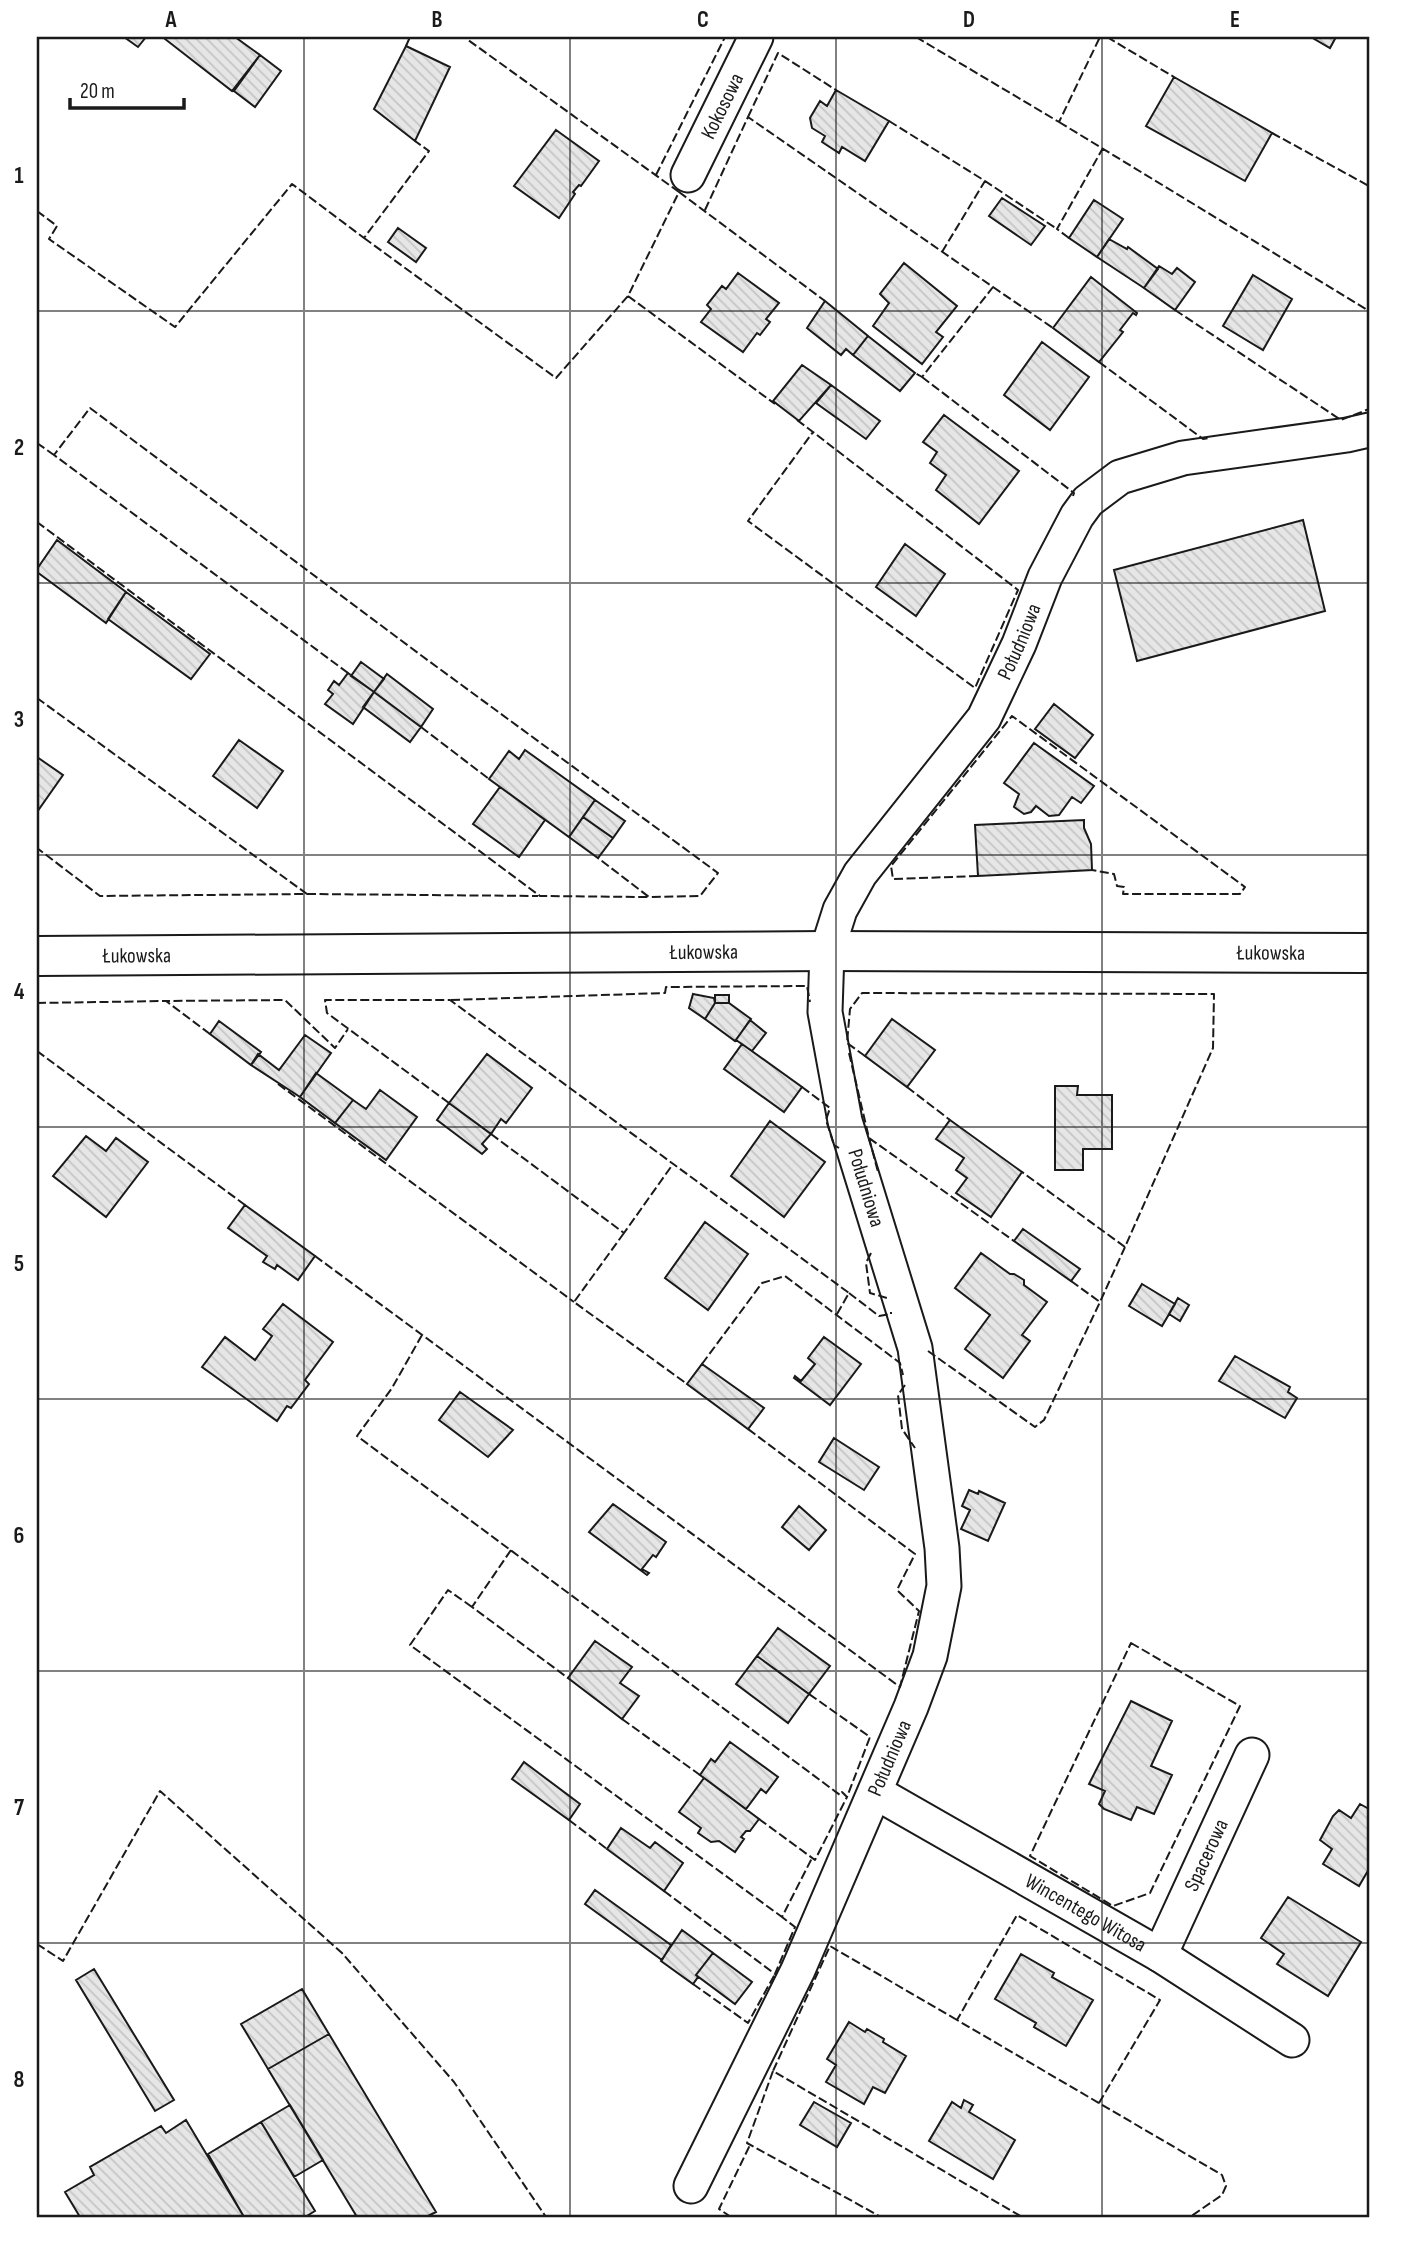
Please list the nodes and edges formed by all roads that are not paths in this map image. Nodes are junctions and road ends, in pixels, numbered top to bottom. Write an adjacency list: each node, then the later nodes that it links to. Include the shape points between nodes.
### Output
1 (756, 37): 2 (street, Kokosowa)
2 (688, 175)
3 (1369, 430): 4 (street, Południowa, via 1183,458 1119,477 1088,501 1045,577 984,718 860,874 840,909)
4 (827, 951): 5 (main road, Łukowska); 6 (main road, Łukowska); 8 (street, Południowa, via 825,1012 845,1121 915,1348 942,1548 944,1586 930,1656)
5 (1369, 953)
6 (37, 956)
7 (1252, 1755): 9 (street, Spacerowa)
8 (875, 1792): 9 (street, Wincentego Witosa); 11 (street, Południowa, via 798,1970)
9 (1160, 1955): 10 (street, Wincentego Witosa)
10 (1292, 2040)
11 (691, 2186)

